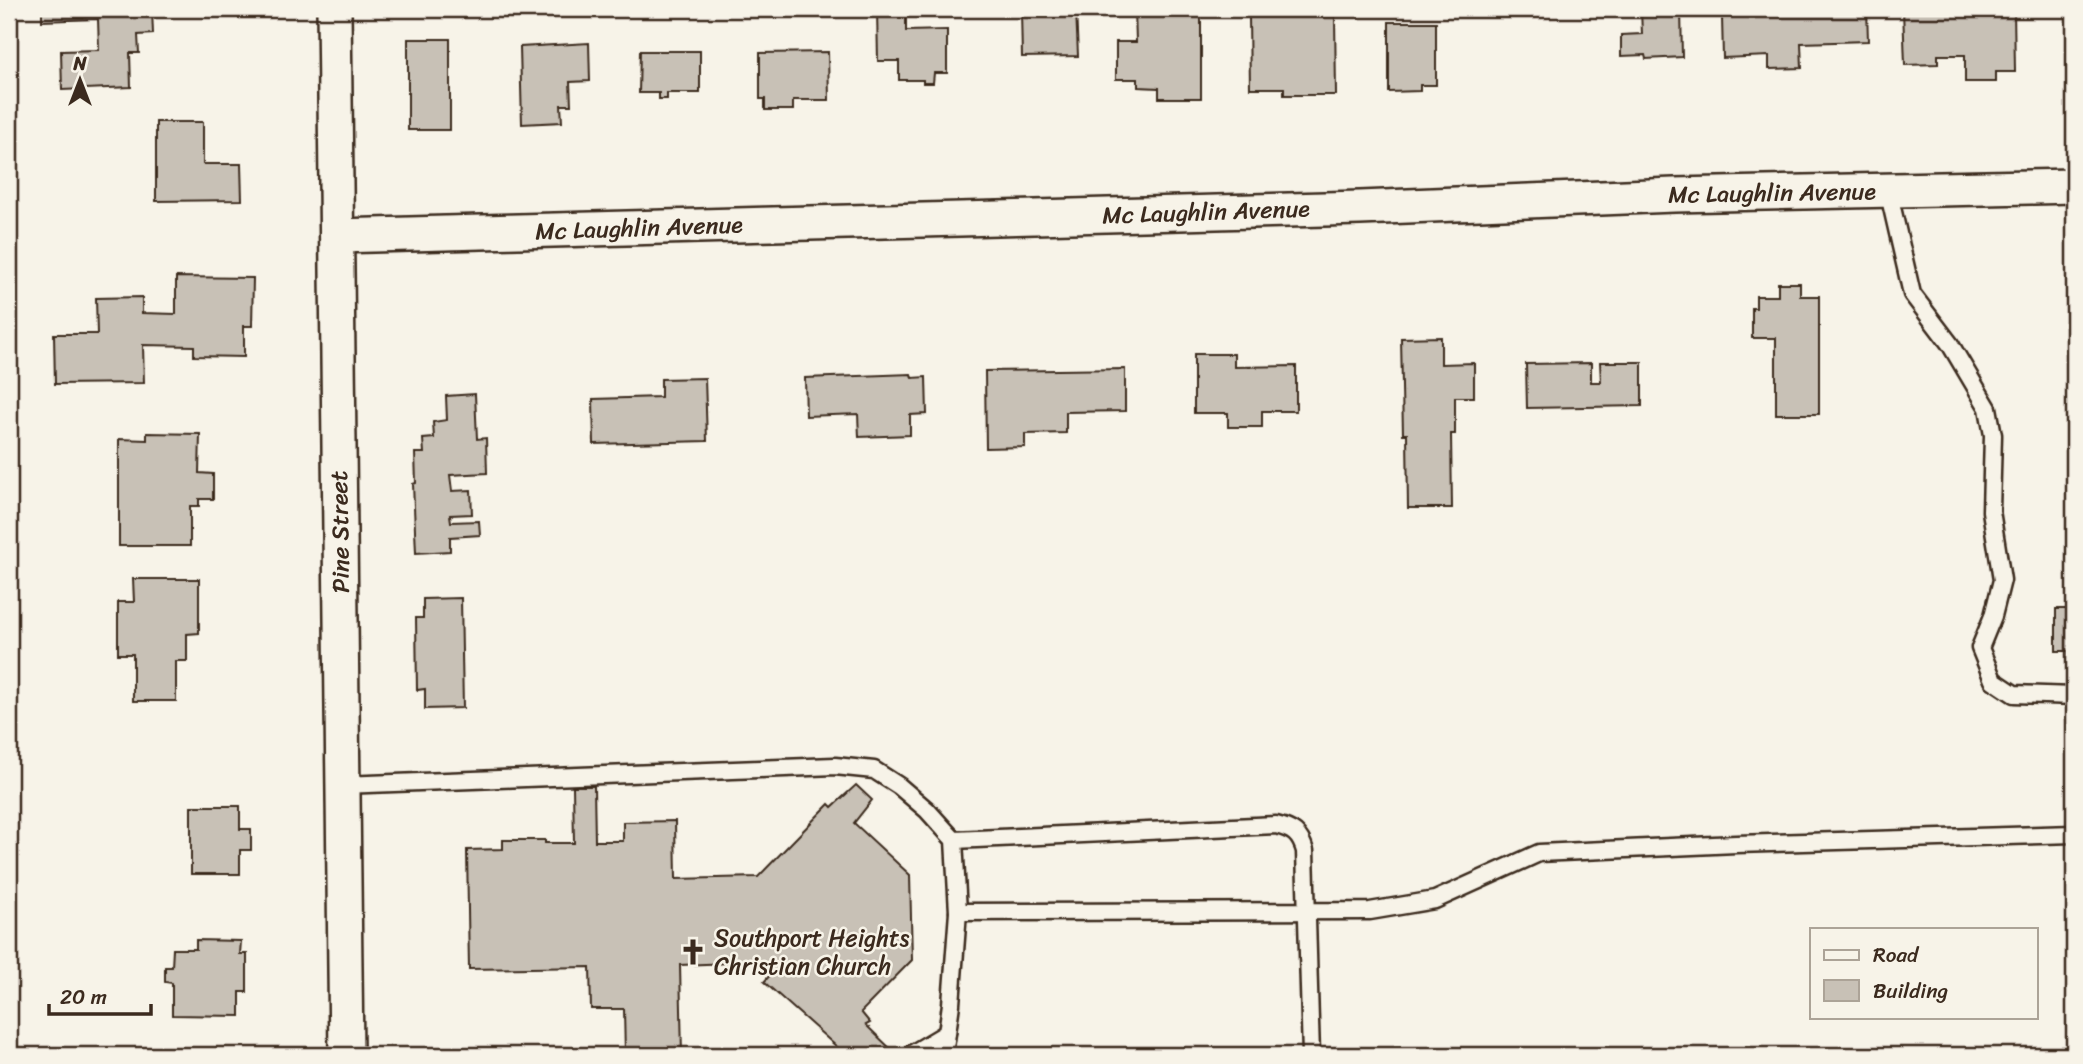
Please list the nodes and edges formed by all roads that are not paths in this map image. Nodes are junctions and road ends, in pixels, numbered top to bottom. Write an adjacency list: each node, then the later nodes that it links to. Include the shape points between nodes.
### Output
1 (334, 9): 4 (street, Pine Street)
2 (2074, 186): 3 (street, Mc Laughlin Avenue)
3 (1888, 190): 4 (street, Mc Laughlin Avenue); 5 (lane, via 1912,294 1950,344 1988,408 1993,435 1991,511 2002,580 1980,648 1993,680 2014,694)
4 (337, 236): 6 (street, Pine Street)
5 (2074, 696)
6 (342, 785): 8 (lane, via 835,766 874,770 928,810); 12 (street, Pine Street)
7 (2074, 834): 10 (lane, via 1539,853 1435,900 1370,911)
8 (954, 840): 9 (lane); 10 (lane, via 1276,825 1301,838)
9 (958, 912): 10 (lane); 11 (lane)
10 (1307, 912): 15 (lane)
11 (947, 1032): 13 (lane); 14 (lane)
12 (345, 1055)
13 (910, 1055)
14 (943, 1055)
15 (1311, 1055)

